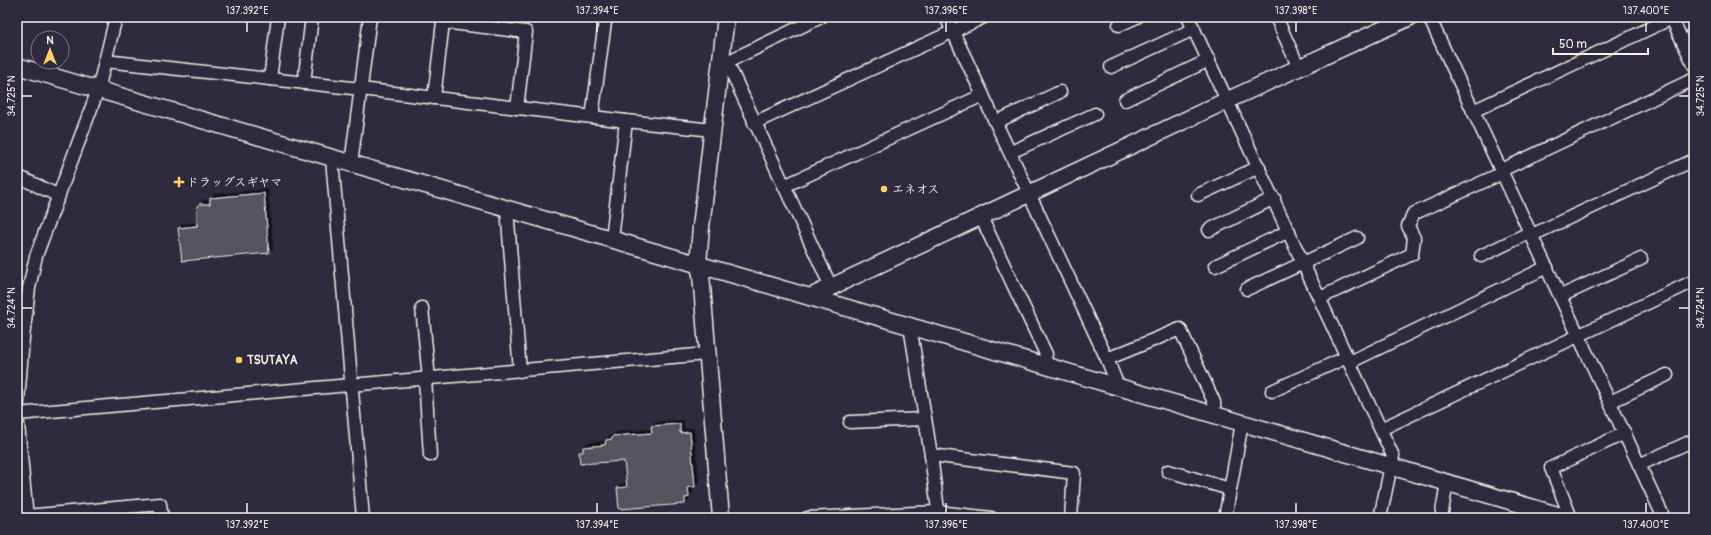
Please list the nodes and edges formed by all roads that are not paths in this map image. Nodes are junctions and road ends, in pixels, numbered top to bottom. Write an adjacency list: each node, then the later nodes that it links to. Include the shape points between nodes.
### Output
1 (116, 17): 20 (street)
2 (278, 17): 26 (street)
3 (312, 17): 28 (street)
4 (370, 17): 29 (street)
5 (726, 17): 21 (street)
6 (821, 17): 21 (street)
7 (946, 17): 18 (street)
8 (984, 17): 18 (street)
9 (1137, 17): 16 (street)
10 (1188, 17): 17 (street)
11 (1276, 17): 25 (street)
12 (1410, 17): 25 (street)
13 (1430, 17): 37 (street)
14 (1672, 17): 22 (street); 37 (street)
15 (605, 22): 39 (street)
16 (1119, 25)
17 (1194, 29): 19 (street); 24 (street)
18 (953, 32): 32 (street); 42 (street)
19 (1209, 60): 34 (street); 35 (street)
20 (105, 61): 26 (street); 30 (street)
21 (724, 61): 42 (street); 43 (street)
22 (1694, 65)
23 (17, 66): 30 (street)
24 (1111, 67)
25 (1299, 68): 35 (street)
26 (270, 79): 28 (street)
27 (1694, 79): 49 (street)
28 (304, 83): 29 (street)
29 (361, 88): 33 (street); 47 (street)
30 (98, 90): 45 (street); 54 (street)
31 (1060, 92): 41 (street)
32 (983, 95): 41 (street); 51 (street)
33 (434, 98): 36 (street); 36 (street, via 443,22 526,32)
34 (1125, 100)
35 (1228, 100): 48 (street); 52 (street)
36 (517, 108): 39 (street)
37 (1473, 111): 49 (street)
38 (1095, 114): 44 (street)
39 (592, 117): 40 (street)
40 (626, 121): 43 (street); 62 (street)
41 (996, 122): 44 (street)
42 (754, 123): 51 (street)
43 (713, 130): 66 (street)
44 (1011, 152): 52 (street)
45 (332, 159): 47 (street); 85 (street)
46 (1694, 160): 60 (street)
47 (351, 164): 56 (street)
48 (1259, 167): 53 (street); 55 (street)
49 (1502, 172): 60 (street); 74 (street, via 1413,214 1408,226 1414,238 1412,254)
50 (17, 176): 54 (street)
51 (784, 186): 70 (street)
52 (1030, 194): 57 (street); 79 (street)
53 (1198, 195)
54 (58, 196): 89 (street, via 36,256 29,288 22,338)
55 (1274, 198): 58 (street); 59 (street)
56 (508, 209): 62 (street); 82 (street)
57 (981, 217): 70 (street); 81 (street, via 1046,354)
58 (1209, 230)
59 (1289, 231): 65 (street); 67 (street)
60 (1532, 234): 63 (street); 68 (street)
61 (1357, 238): 65 (street)
62 (612, 239): 66 (street)
63 (1481, 256)
64 (1641, 259): 72 (street)
65 (1303, 262): 71 (street); 74 (street)
66 (698, 264): 73 (street); 78 (street)
67 (1215, 266)
68 (1548, 267): 72 (street); 80 (street)
69 (1694, 281): 77 (street)
70 (831, 286): 73 (street)
71 (1247, 289)
72 (1561, 296): 77 (street)
73 (810, 297): 76 (street)
74 (1320, 298): 80 (street)
75 (422, 308): 84 (street)
76 (910, 326): 81 (street); 91 (street)
77 (1580, 335): 88 (street); 94 (street)
78 (707, 354): 82 (street); 109 (street)
79 (1107, 359): 86 (street); 90 (street, via 1180,329 1214,402)
80 (1348, 359): 87 (street); 94 (street)
81 (1044, 365): 86 (street)
82 (520, 371): 84 (street)
83 (1667, 375): 88 (street)
84 (427, 379): 85 (street); 97 (street)
85 (350, 386): 89 (street); 108 (street)
86 (1118, 386): 90 (street)
87 (1272, 391)
88 (1610, 402): 95 (street)
89 (17, 414): 106 (street)
90 (1215, 415): 93 (street)
91 (925, 420): 92 (street); 98 (street)
92 (850, 422)
93 (1242, 423): 100 (street); 103 (street)
94 (1381, 429): 100 (street, via 1393,456)
95 (1625, 433): 99 (street); 117 (street, via 1551,468)
96 (1694, 440): 99 (street)
97 (430, 455)
98 (931, 455): 105 (street); 112 (street, via 1074,473)
99 (1639, 465): 118 (street)
100 (1391, 466): 102 (street); 114 (street)
101 (1168, 471): 103 (street)
102 (1448, 482): 104 (street); 115 (street)
103 (1230, 489): 113 (street)
104 (1538, 514): 116 (street)
105 (938, 515): 110 (street); 111 (street)
106 (26, 517): 107 (street, via 160,504)
107 (162, 518)
108 (363, 518)
109 (721, 518)
110 (807, 518)
111 (991, 518)
112 (1070, 518)
113 (1225, 518)
114 (1380, 518)
115 (1441, 518)
116 (1568, 518)
117 (1571, 518)
118 (1664, 518)

